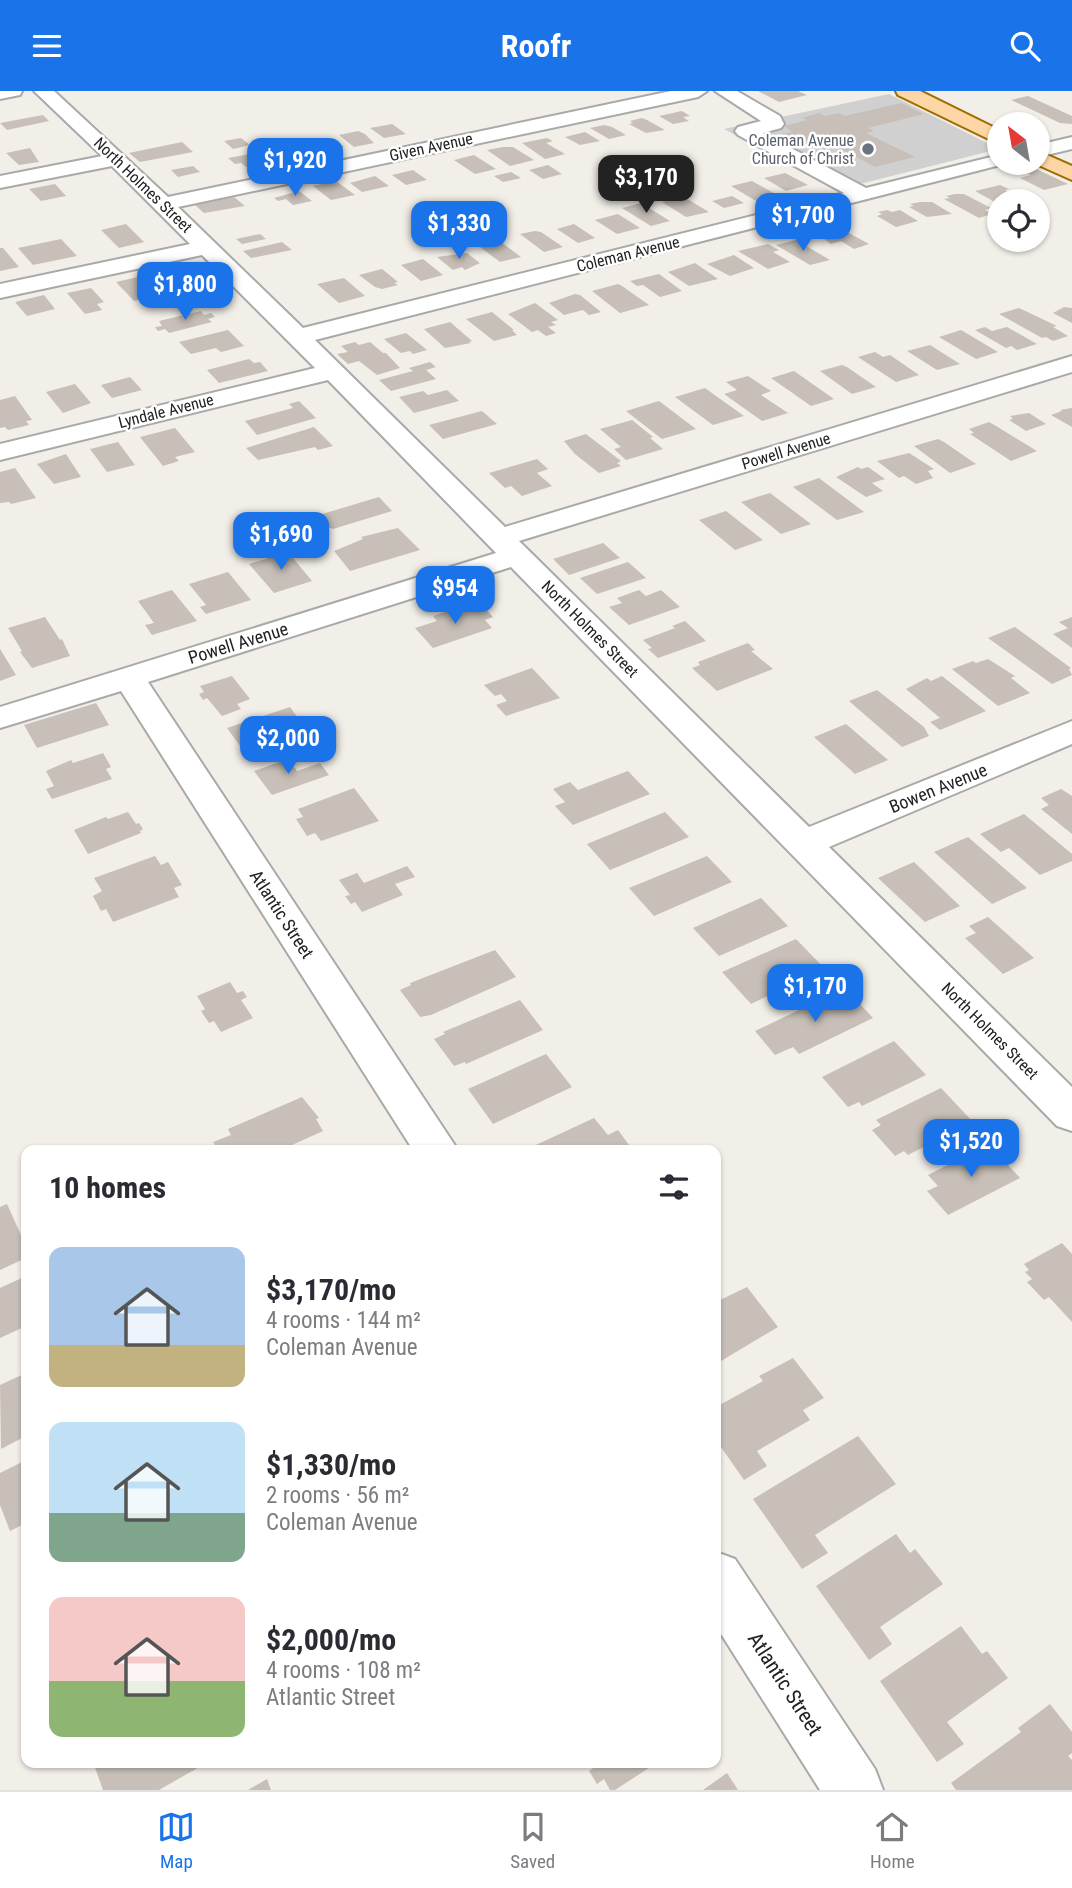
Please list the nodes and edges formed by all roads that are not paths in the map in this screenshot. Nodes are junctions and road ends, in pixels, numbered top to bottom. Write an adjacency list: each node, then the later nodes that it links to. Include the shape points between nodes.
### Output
1 (13, 91): 7 (street)
2 (43, 91): 12 (street, North Holmes Street)
3 (698, 91): 18 (street, Given Avenue)
4 (724, 91): 17 (street, via 773,120 774,124 745,131)
5 (905, 91): 9 (main road)
6 (945, 91): 8 (main road)
7 (0, 93)
8 (988, 112)
9 (987, 132)
10 (1050, 141): 11 (main road)
11 (1067, 147)
12 (117, 159): 16 (street); 18 (street, North Holmes Street)
13 (1050, 163): 15 (main road)
14 (987, 164): 17 (street, Coleman Avenue)
15 (1072, 174)
16 (0, 181)
17 (863, 195): 21 (street, Coleman Avenue)
18 (163, 204): 19 (street, North Holmes Street)
19 (206, 247): 20 (street); 21 (street, North Holmes Street)
20 (0, 291)
21 (298, 337): 23 (street, North Holmes Street)
22 (1072, 364): 25 (street, Powell Avenue)
23 (332, 371): 24 (street, Lyndale Avenue); 25 (street, North Holmes Street)
24 (0, 452)
25 (508, 547): 26 (street, Powell Avenue); 29 (street, North Holmes Street)
26 (128, 678): 27 (street, Powell Avenue); 31 (street, Atlantic Street)
27 (0, 718)
28 (1072, 732): 29 (street, Bowen Avenue)
29 (804, 843): 30 (street, North Holmes Street)
30 (1072, 1114)
31 (433, 1145)
32 (721, 1586): 33 (street, Atlantic Street)
33 (854, 1790)

